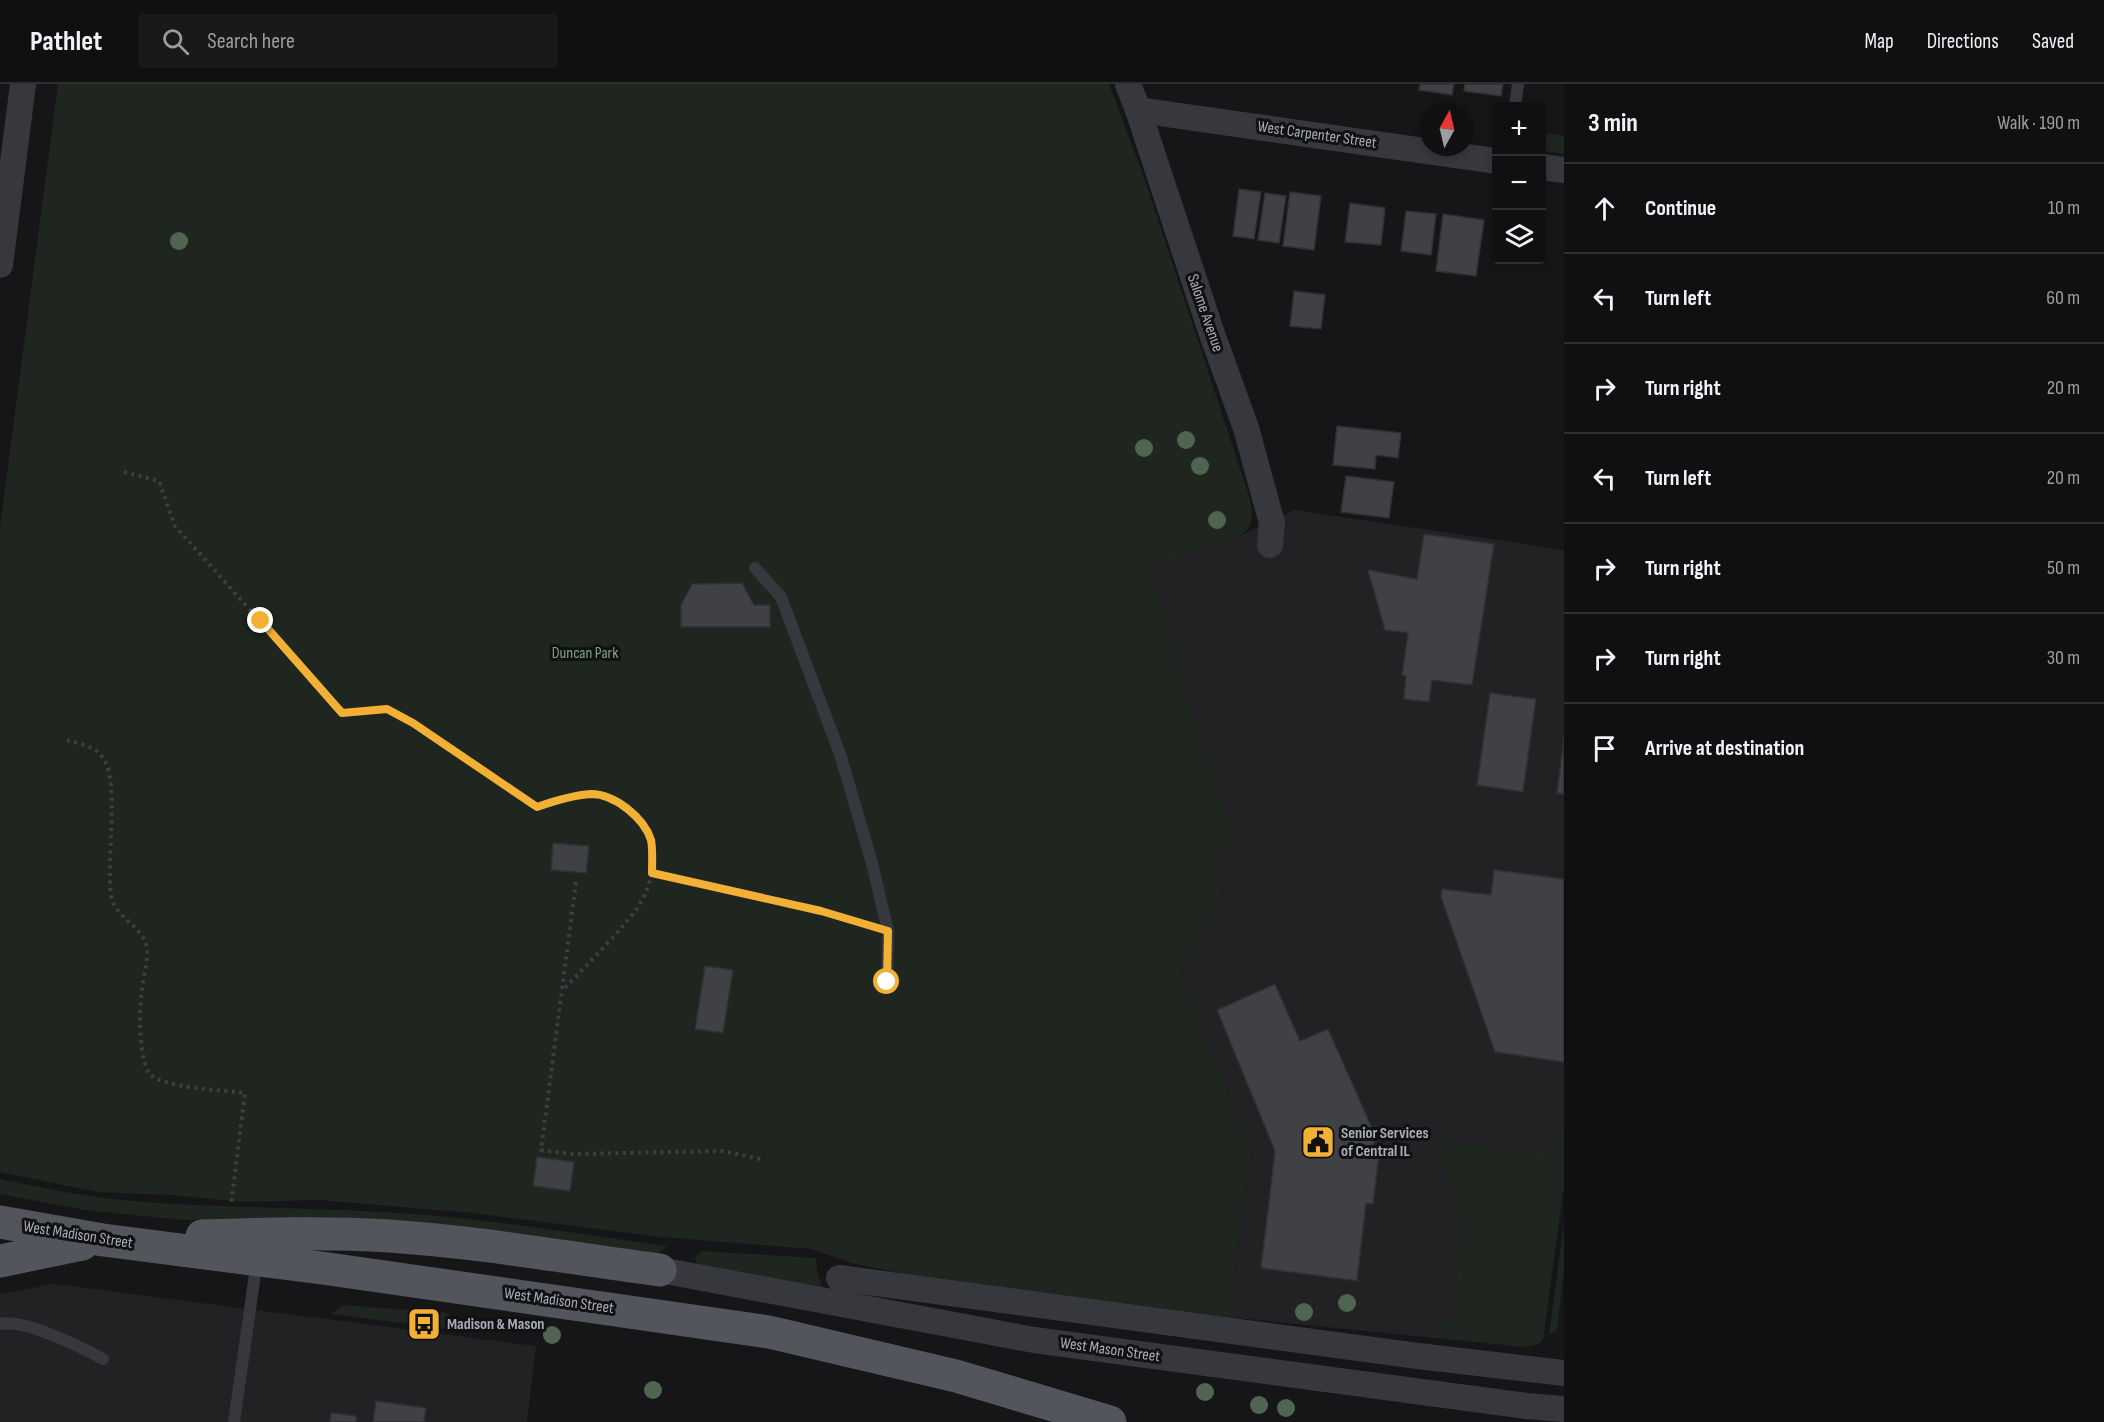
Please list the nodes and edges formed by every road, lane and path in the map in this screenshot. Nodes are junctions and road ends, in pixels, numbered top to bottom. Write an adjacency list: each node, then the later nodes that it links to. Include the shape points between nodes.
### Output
1 (23, 84): 9 (street)
2 (1128, 84): 5 (street, Salome Avenue)
3 (1518, 84): 4 (lane)
4 (1516, 102)
5 (1138, 110): 6 (street, West Carpenter Street); 11 (street, Salome Avenue, via 1246,428 1272,523)
6 (1492, 160)
7 (1546, 168): 8 (street)
8 (1564, 170)
9 (0, 265)
10 (124, 472): 14 (path, via 159,481 175,526 342,713 387,709 537,807 593,794 610,798 640,821 651,840)
11 (1270, 545)
12 (755, 568): 16 (lane, via 782,597 825,710 858,813)
13 (67, 740): 20 (path, via 91,747 103,756 109,769 111,895 126,921 146,940 142,1044 149,1072 172,1084 244,1093)
14 (652, 873): 16 (path, via 821,911); 18 (path, via 640,905)
15 (576, 882): 18 (path)
16 (888, 931): 17 (lane)
17 (887, 982)
18 (562, 991): 19 (path, via 541,1150 571,1154 722,1151)
19 (764, 1160)
20 (231, 1205)
21 (0, 1222): 22 (main road, West Madison Street)
22 (103, 1240): 23 (main road, West Madison Street); 24 (main road); 25 (main road, via 300,1233 390,1236)
23 (258, 1259): 31 (lane); 32 (main road, West Madison Street, via 769,1332 956,1376)
24 (0, 1261)
25 (660, 1270): 30 (street, West Mason Street, via 1034,1340)
26 (839, 1278): 29 (street, West Mason Street)
27 (0, 1324): 28 (lane, via 19,1323)
28 (103, 1359)
29 (1564, 1374)
30 (1564, 1409)
31 (234, 1422)
32 (1110, 1422)

